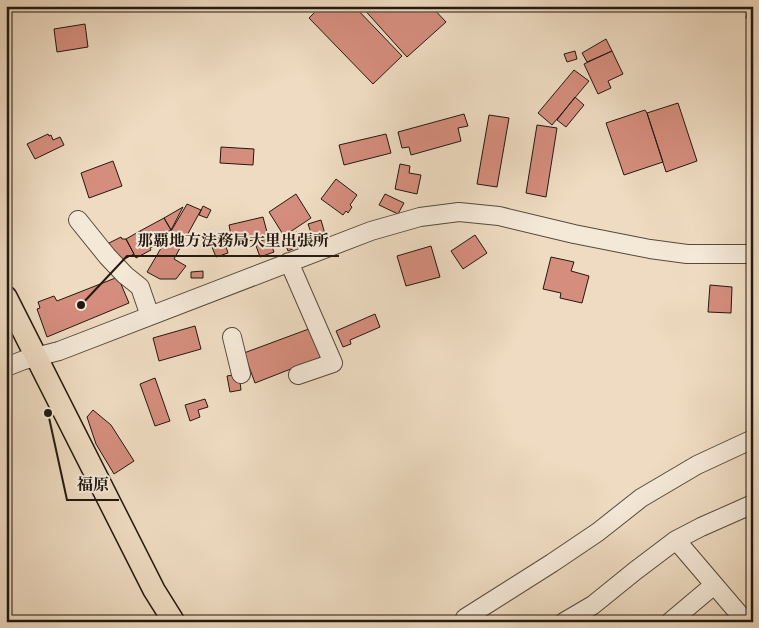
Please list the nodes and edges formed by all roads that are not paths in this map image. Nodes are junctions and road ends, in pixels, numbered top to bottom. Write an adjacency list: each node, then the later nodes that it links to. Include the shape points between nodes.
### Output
1 (78, 220): 5 (street, via 107,256 140,287)
2 (753, 254): 3 (street, via 687,254 650,249 499,216 459,212 420,217 379,229)
3 (289, 262): 5 (street); 10 (street, via 333,363)
4 (6, 297): 7 (main road)
5 (150, 316): 7 (street)
6 (232, 337): 9 (street)
7 (36, 357): 8 (street); 15 (main road, via 154,590)
8 (6, 367)
9 (241, 374)
10 (298, 375)
11 (753, 439): 16 (street, via 697,465 641,498 590,537 466,618)
12 (753, 504): 13 (street)
13 (676, 540): 14 (street); 17 (street, via 594,605)
14 (714, 585): 18 (street); 19 (street)
15 (174, 622)
16 (467, 622)
17 (564, 622)
18 (670, 622)
19 (746, 622)

